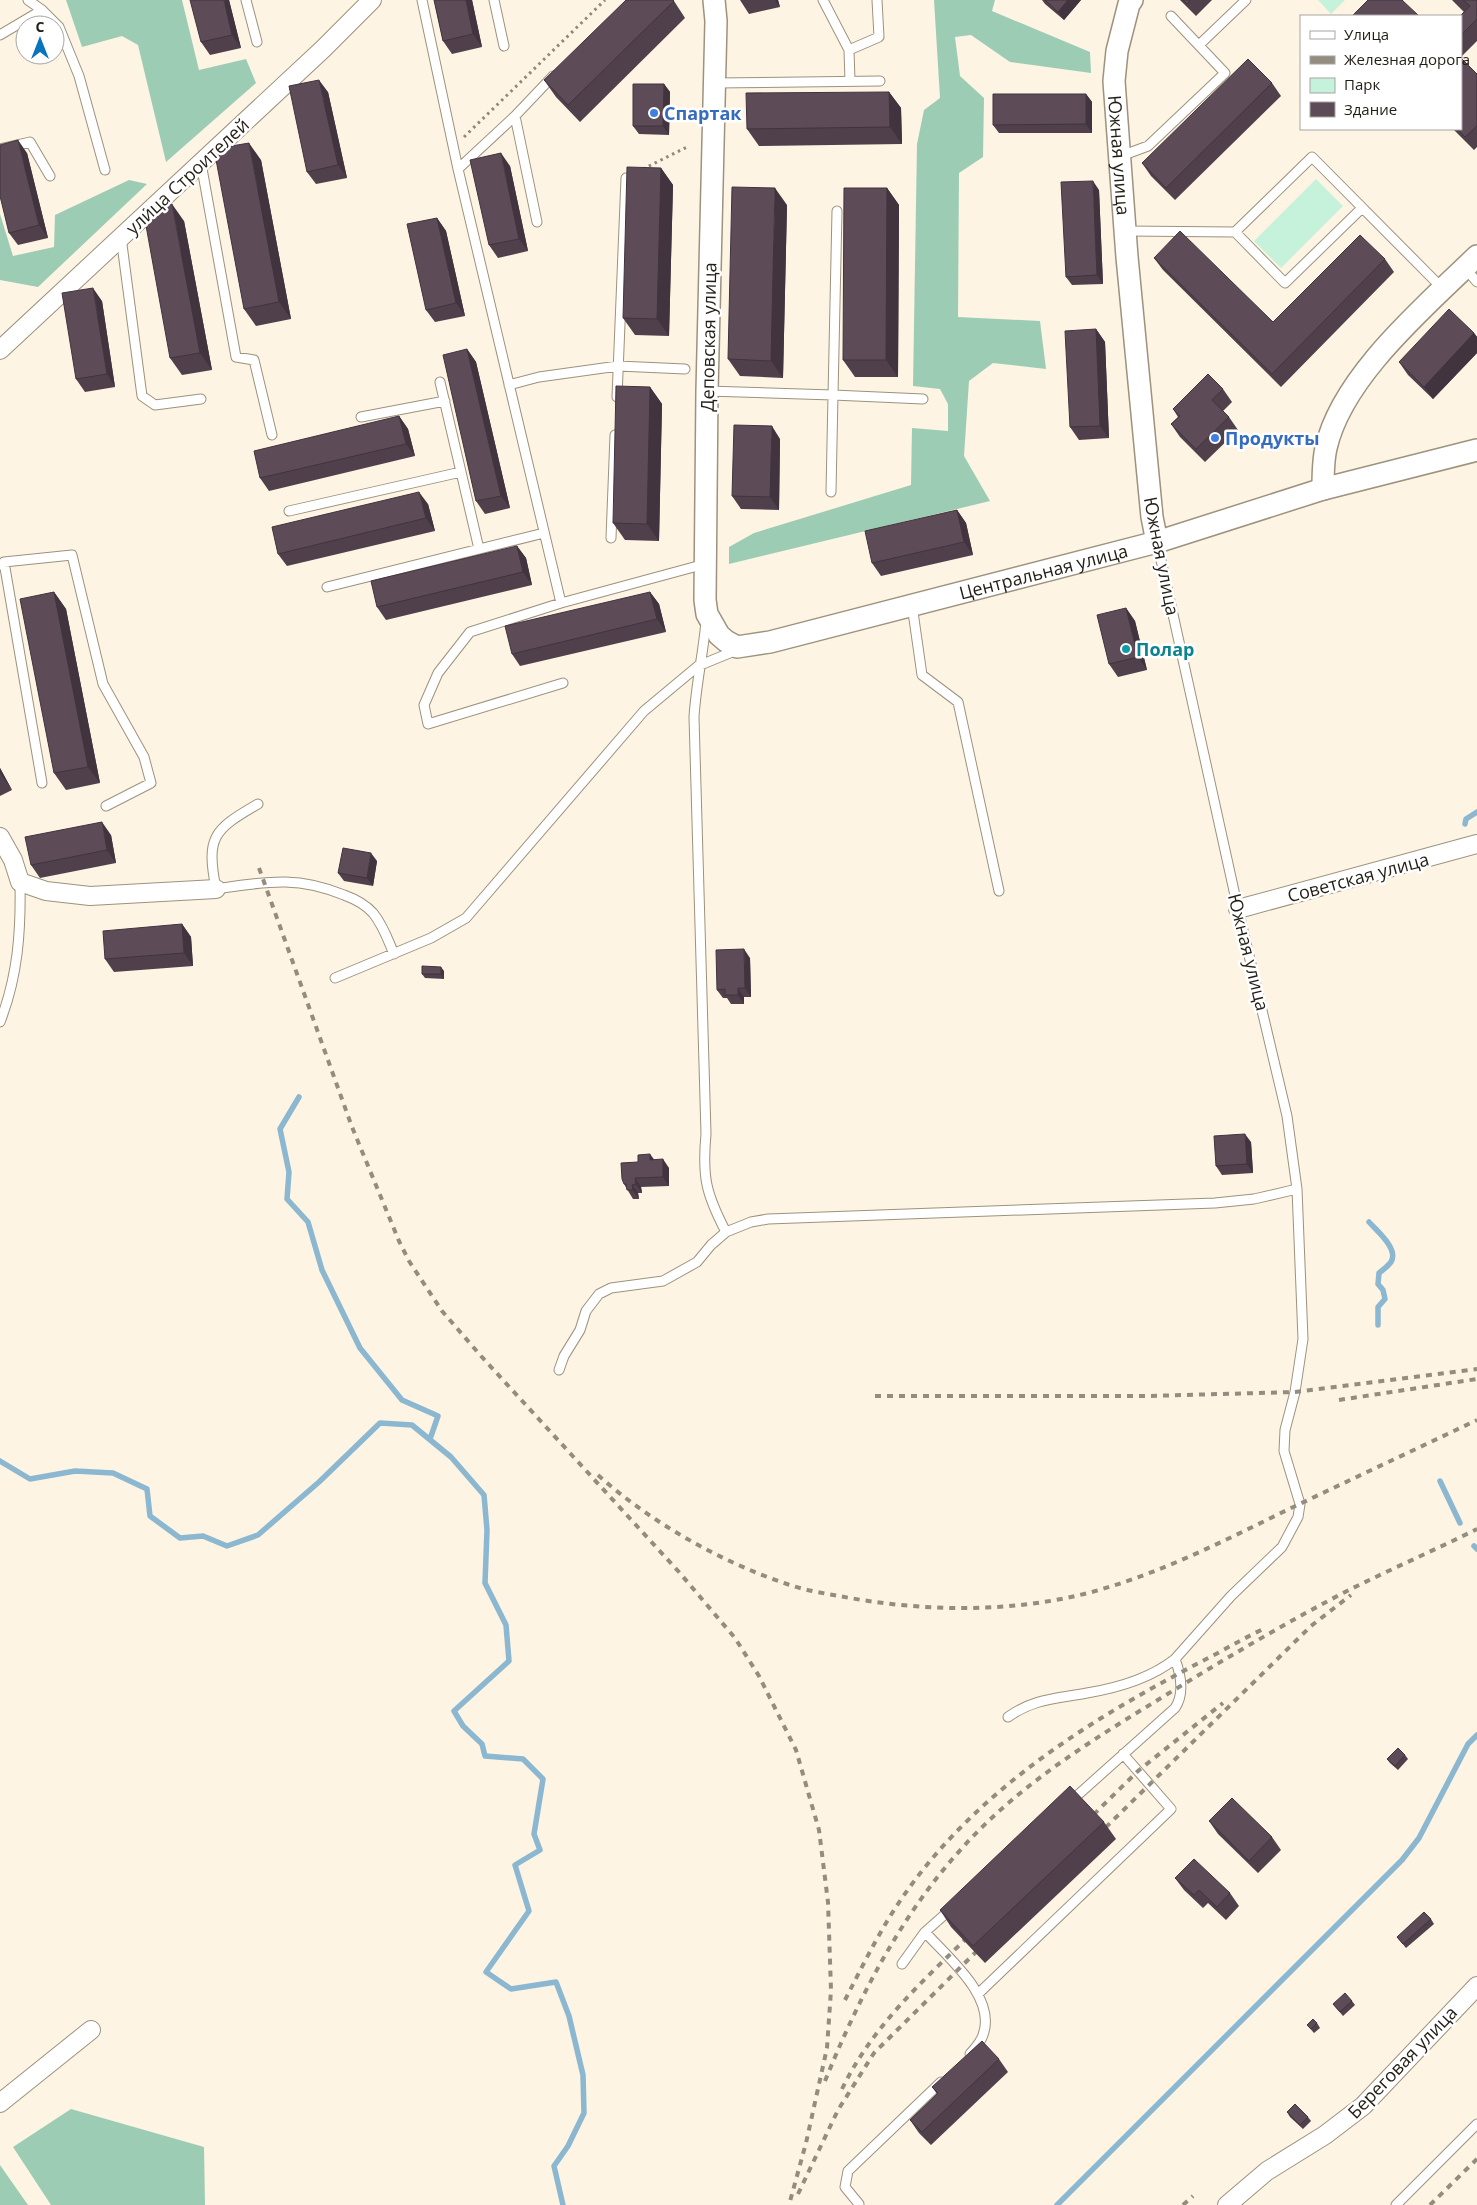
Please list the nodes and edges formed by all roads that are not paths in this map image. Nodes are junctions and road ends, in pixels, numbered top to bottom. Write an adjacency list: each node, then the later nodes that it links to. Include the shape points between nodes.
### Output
1 (28, 0): 11 (lane)
2 (246, 0): 14 (lane)
3 (372, 0): 25 (street, улица Строителей)
4 (422, 0): 26 (lane)
5 (494, 0): 16 (lane)
6 (714, 0): 21 (street, Деповская улица)
7 (823, 0): 17 (lane)
8 (877, 0): 17 (lane, via 879,37)
9 (1246, 0): 15 (lane)
10 (1130, 2): 24 (street, Южная улица, via 1117,51 1114,81)
11 (42, 10): 13 (lane); 27 (lane, via 59,27 79,76)
12 (1171, 16): 15 (lane)
13 (0, 35)
14 (257, 42)
15 (1199, 45): 24 (lane, via 1225,73 1148,146)
16 (504, 46)
17 (849, 50): 19 (lane)
18 (561, 68): 22 (lane)
19 (850, 81): 20 (lane); 21 (lane)
20 (880, 81)
21 (714, 83): 43 (street, Деповская улица)
22 (515, 116): 26 (lane); 32 (lane)
23 (0, 149): 28 (lane, via 30,142)
24 (1118, 157): 33 (street, Южная улица)
25 (201, 162): 35 (street, улица Строителей); 51 (lane, via 236,357 254,360)
26 (458, 169): 42 (lane)
27 (105, 170)
28 (50, 176)
29 (626, 178): 39 (lane)
30 (1362, 208): 34 (lane, via 1285,283); 34 (lane, via 1312,156); 37 (lane)
31 (837, 212): 44 (lane)
32 (537, 222)
33 (1124, 231): 34 (lane); 59 (street, Южная улица)
34 (1235, 232)
35 (121, 236): 38 (street, улица Строителей); 45 (lane, via 142,396 155,405)
36 (1473, 269): 37 (street)
37 (1443, 289): 54 (street, via 1370,363 1347,399 1326,448)
38 (0, 350)
39 (618, 366): 40 (lane); 42 (lane); 48 (lane)
40 (685, 369)
41 (440, 382): 47 (lane)
42 (509, 384): 57 (lane)
43 (707, 391): 44 (lane); 61 (street, Деповская улица)
44 (833, 395): 46 (lane); 55 (lane)
45 (200, 399)
46 (923, 399)
47 (445, 400): 49 (lane); 53 (lane)
48 (617, 405)
49 (361, 417)
50 (616, 424): 58 (lane)
51 (272, 435)
52 (1477, 450): 54 (street, Центральная улица)
53 (461, 472): 56 (lane); 60 (lane)
54 (1323, 489): 59 (street, Центральная улица)
55 (831, 492)
56 (289, 511)
57 (544, 533): 60 (lane); 64 (lane)
58 (611, 538)
59 (1157, 542): 65 (street, Центральная улица); 78 (lane, Южная улица)
60 (479, 549): 63 (lane)
61 (706, 563): 64 (lane); 66 (street, Деповская улица)
62 (2, 564): 70 (lane); 72 (lane, via 72,556 103,684 144,757 151,783)
63 (327, 588)
64 (561, 603): 69 (lane, via 470,632 438,673 424,705 428,724)
65 (912, 604): 67 (street, Центральная улица); 77 (lane, via 922,675 958,702)
66 (707, 614): 67 (street, Деповская улица, via 726,641 737,647); 68 (lane, via 703,652)
67 (752, 646): 68 (lane)
68 (698, 666): 79 (lane, via 644,711 466,918 446,932); 83 (lane, via 694,717 706,1134 703,1169 705,1184)
69 (562, 683)
70 (42, 783)
71 (258, 804): 76 (lane, via 235,817 216,834 211,855)
72 (106, 806)
73 (0, 837): 75 (street, via 13,860)
74 (1477, 844): 78 (street, Советская улица)
75 (20, 882): 76 (street, via 46,891 90,896); 81 (lane, via 19,952 9,999)
76 (216, 890): 79 (lane, via 264,881 294,881 336,892 372,912)
77 (999, 891)
78 (1238, 909): 82 (lane, Южная улица, via 1288,1116)
79 (394, 954): 80 (lane)
80 (335, 978)
81 (0, 1022)
82 (1297, 1189): 83 (lane, via 1254,1199 1215,1203 768,1219); 85 (lane, Южная улица, via 1303,1338 1284,1451 1300,1504 1298,1517 1282,1547 1231,1596)
83 (726, 1232): 84 (lane, via 697,1262 663,1281 611,1288 599,1294 586,1311)
84 (559, 1370)
85 (1175, 1659): 86 (lane, Южная улица, via 1158,1672 1087,1693 1040,1700); 87 (lane, via 1180,1671 1179,1702)
86 (1008, 1717)
87 (1123, 1754): 88 (lane); 93 (lane, via 1171,1809)
88 (1065, 1807)
89 (962, 1899): 90 (lane)
90 (925, 1932): 91 (lane); 93 (lane)
91 (902, 1964)
92 (1477, 1986): 100 (street, Береговая улица, via 1363,2106 1325,2135 1267,2171)
93 (979, 1993): 95 (lane, via 984,2011 983,2036)
94 (91, 2030): 97 (street)
95 (960, 2064)
96 (946, 2077): 99 (lane, via 848,2171 845,2187)
97 (0, 2103)
98 (1477, 2124): 101 (lane)
99 (859, 2204)
100 (1227, 2205)
101 (1396, 2205)

